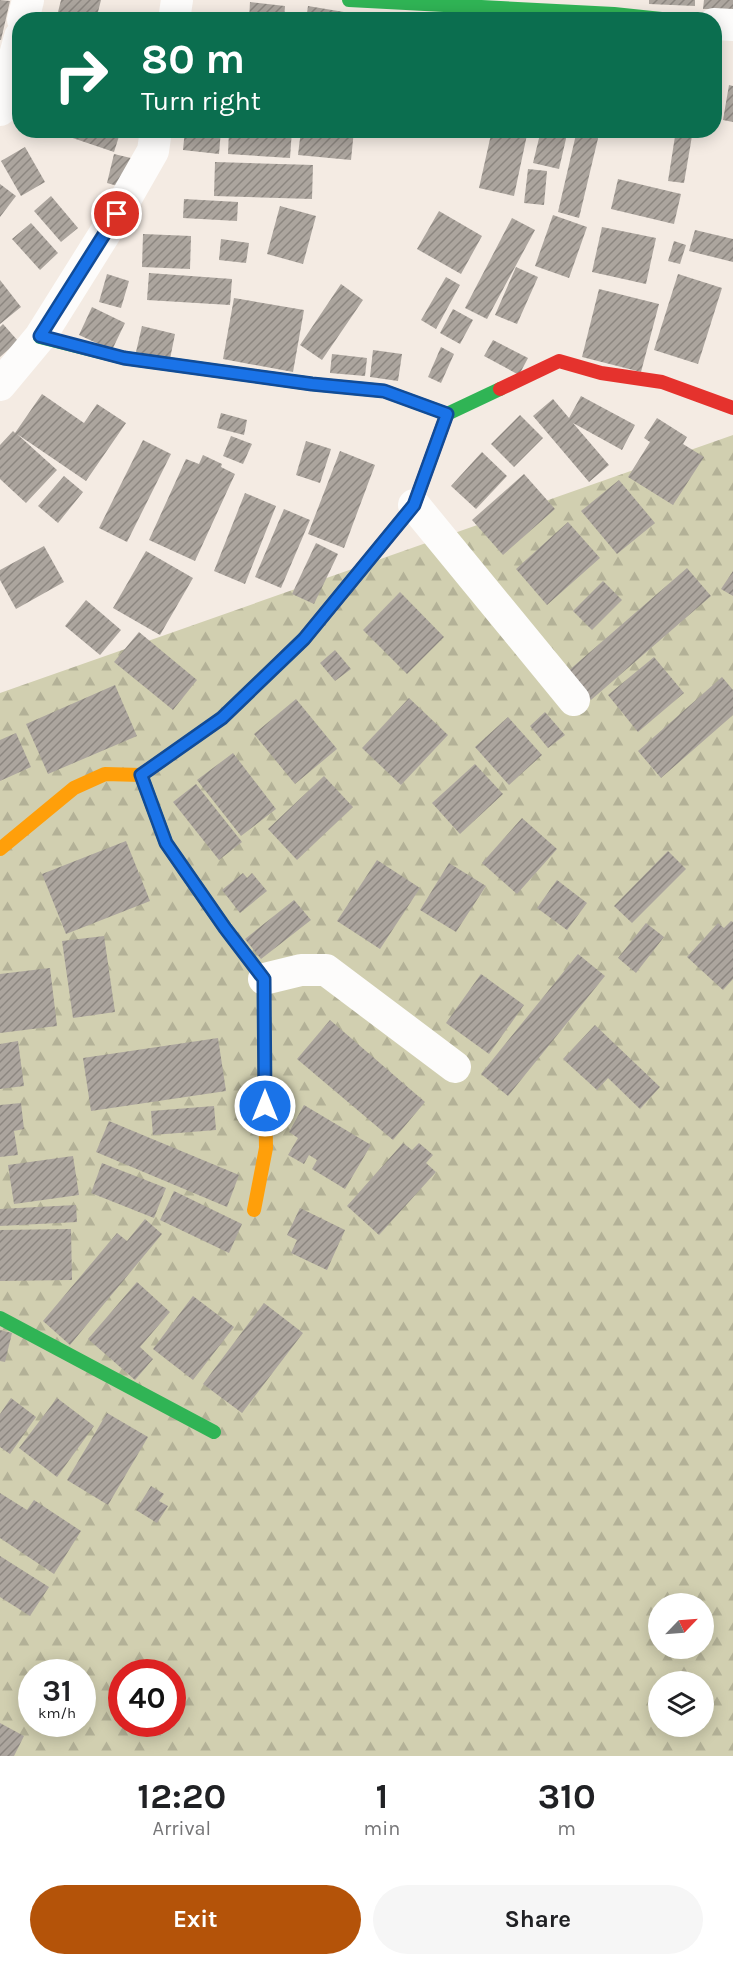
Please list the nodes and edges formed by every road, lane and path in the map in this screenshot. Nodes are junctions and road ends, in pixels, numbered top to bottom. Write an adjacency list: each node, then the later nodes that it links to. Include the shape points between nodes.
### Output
1 (348, 0): 2 (street)
2 (614, 7): 3 (street)
3 (636, 12)
4 (12, 66): 5 (street)
5 (0, 110)
6 (155, 138): 7 (street, via 153,151 117,214)
7 (40, 336): 8 (street); 10 (street, via 124,358 384,391)
8 (0, 385)
9 (733, 408): 10 (street, via 662,382 602,373 559,361)
10 (447, 414): 11 (street)
11 (414, 505): 12 (street); 13 (street, via 304,639 222,718)
12 (574, 700)
13 (141, 775): 14 (street, via 105,774 74,788); 15 (street, via 166,843)
14 (0, 849)
15 (264, 979): 16 (street, via 301,970 326,970); 17 (street, via 266,1148)
16 (455, 1067)
17 (254, 1210)
18 (0, 1318): 19 (street)
19 (213, 1432)

